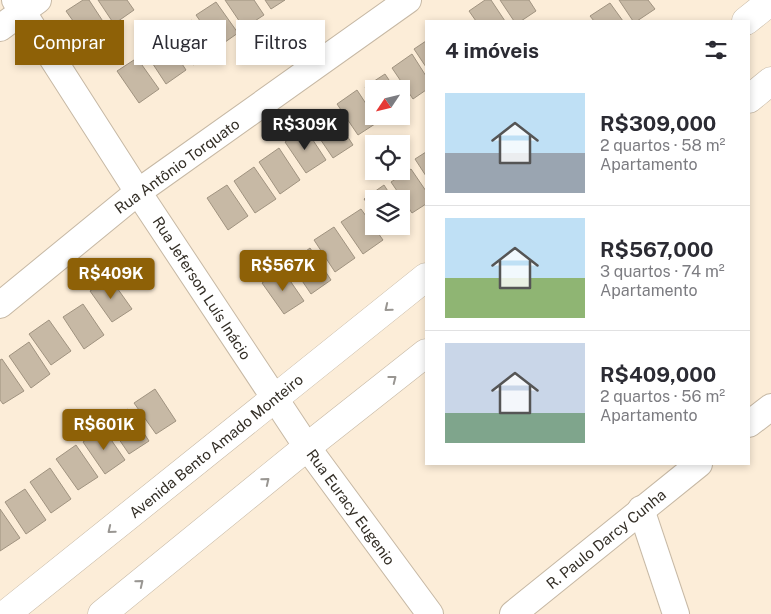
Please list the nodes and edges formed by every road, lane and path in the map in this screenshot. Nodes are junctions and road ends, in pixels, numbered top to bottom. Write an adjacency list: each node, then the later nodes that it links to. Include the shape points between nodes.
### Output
1 (408, 0): 8 (street, Rua Antônio Torquato)
2 (771, 1): 4 (street)
3 (26, 4): 5 (street); 8 (street, Rua Jeferson Luís Inácio)
4 (747, 20)
5 (0, 28)
6 (771, 82): 7 (street)
7 (750, 98)
8 (138, 192): 10 (street, Rua Antônio Torquato); 12 (street, Rua Jeferson Luís Inácio)
9 (425, 278): 12 (street, Avenida Bento Amado Monteiro, one-way to 12)
10 (0, 305)
11 (425, 354): 15 (street, one-way to 11)
12 (275, 398): 15 (street, Rua Euracy Eugenio); 18 (street, Avenida Bento Amado Monteiro, one-way to 18)
13 (771, 407): 14 (street)
14 (750, 423)
15 (307, 447): 19 (street, one-way to 15); 20 (street, Rua Euracy Eugenio)
16 (698, 465): 17 (street, R. Paulo Darcy Cunha)
17 (642, 509): 21 (street, R. Paulo Darcy Cunha); 22 (street)
18 (6, 614)
19 (102, 614)
20 (430, 614)
21 (514, 614)
22 (676, 614)

